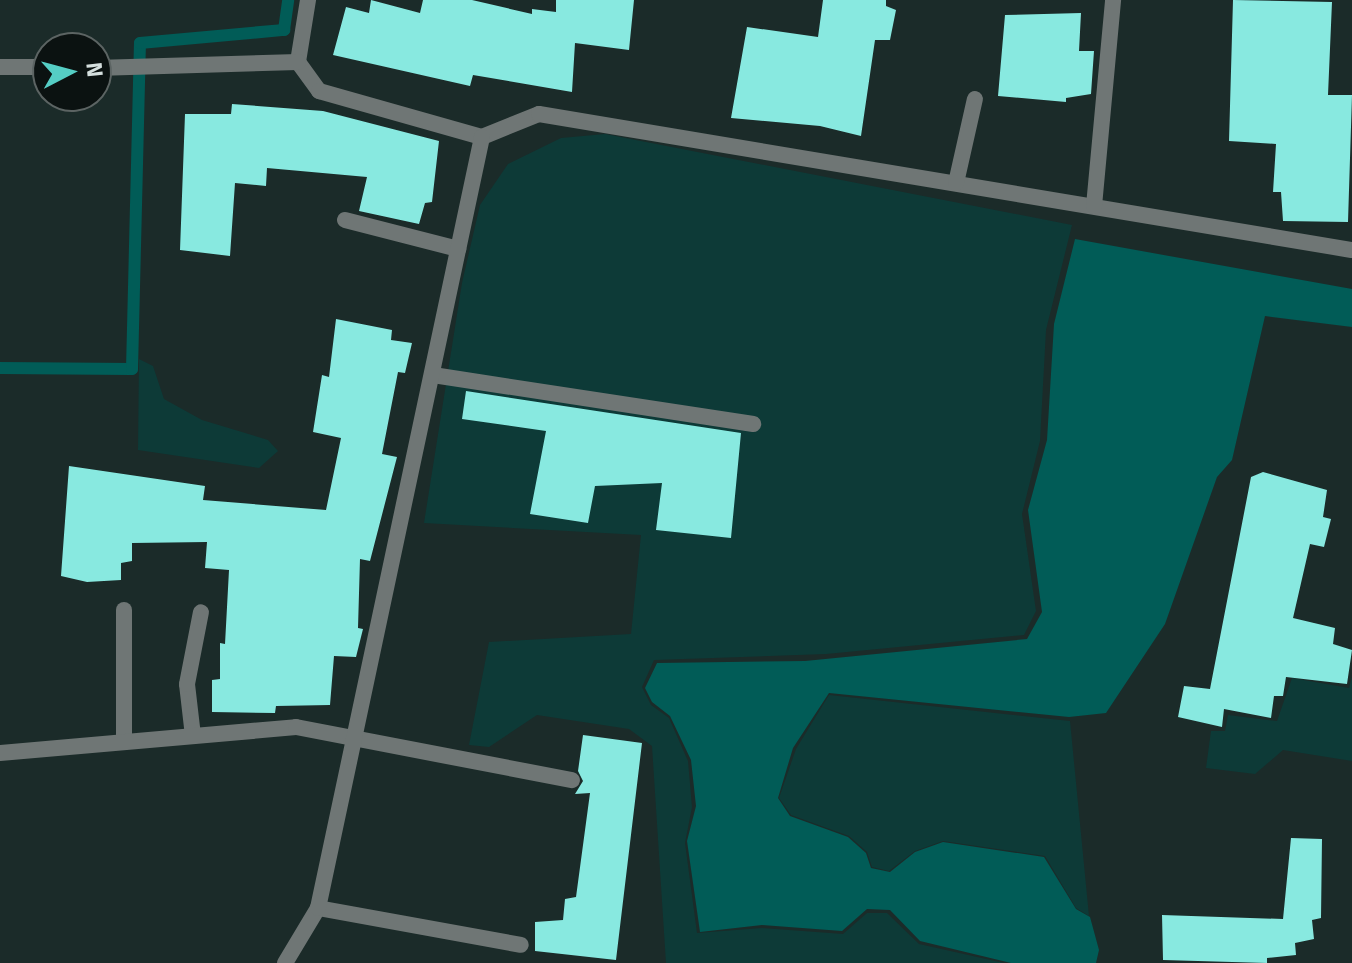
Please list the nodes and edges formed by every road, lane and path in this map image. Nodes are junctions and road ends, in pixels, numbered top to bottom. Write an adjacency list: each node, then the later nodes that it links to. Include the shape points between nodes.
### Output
1 (308, 0): 3 (street)
2 (1113, 0): 10 (street)
3 (298, 62): 6 (street); 8 (street, via 319,91)
4 (0, 67): 5 (street)
5 (32, 67)
6 (112, 68)
7 (975, 99): 9 (street)
8 (482, 137): 9 (street, via 539,114); 12 (street)
9 (956, 183): 10 (street)
10 (1094, 206): 13 (street)
11 (345, 220): 12 (street)
12 (458, 249): 14 (street)
13 (1352, 250)
14 (433, 375): 15 (street); 19 (street)
15 (753, 424)
16 (124, 610): 20 (street)
17 (201, 612): 18 (street, via 187,684)
18 (193, 736): 19 (street, via 296,727); 20 (street)
19 (355, 736): 22 (street); 23 (street)
20 (124, 742): 21 (street)
21 (0, 753)
22 (572, 780)
23 (318, 908): 24 (street); 25 (street)
24 (521, 945)
25 (285, 963)

